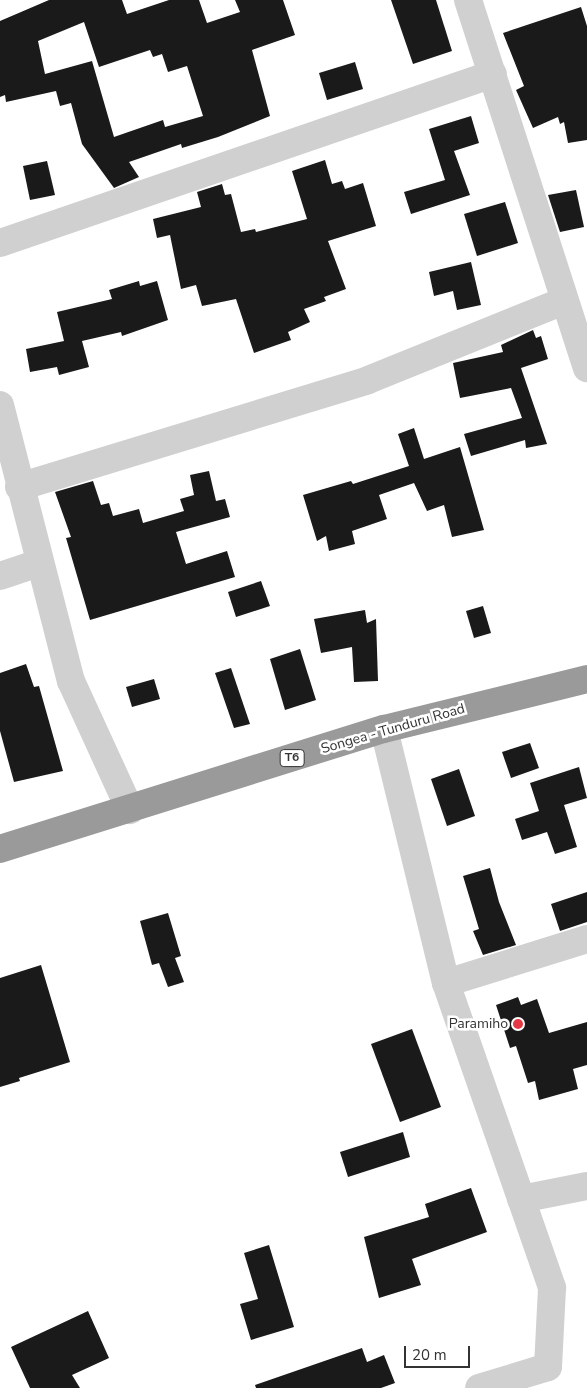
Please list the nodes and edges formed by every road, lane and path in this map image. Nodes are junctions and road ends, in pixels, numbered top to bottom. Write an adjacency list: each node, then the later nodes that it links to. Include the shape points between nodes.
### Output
1 (468, 0): 2 (street)
2 (493, 74): 3 (street); 4 (street)
3 (0, 243)
4 (564, 301): 5 (street); 7 (street, via 368,380)
5 (587, 368)
6 (0, 405): 7 (street)
7 (19, 487): 8 (street)
8 (39, 563): 9 (street); 12 (street, via 71,681)
9 (0, 576)
10 (587, 679): 11 (highway, Songea - Tunduru Road / T6)
11 (384, 729): 12 (highway, Songea - Tunduru Road / T6); 15 (street)
12 (130, 810): 13 (highway, Songea - Tunduru Road / T6)
13 (0, 849)
14 (587, 939): 15 (street)
15 (446, 983): 17 (street)
16 (587, 1186): 17 (street)
17 (521, 1199): 18 (street, via 552,1288 548,1367)
18 (479, 1388)

